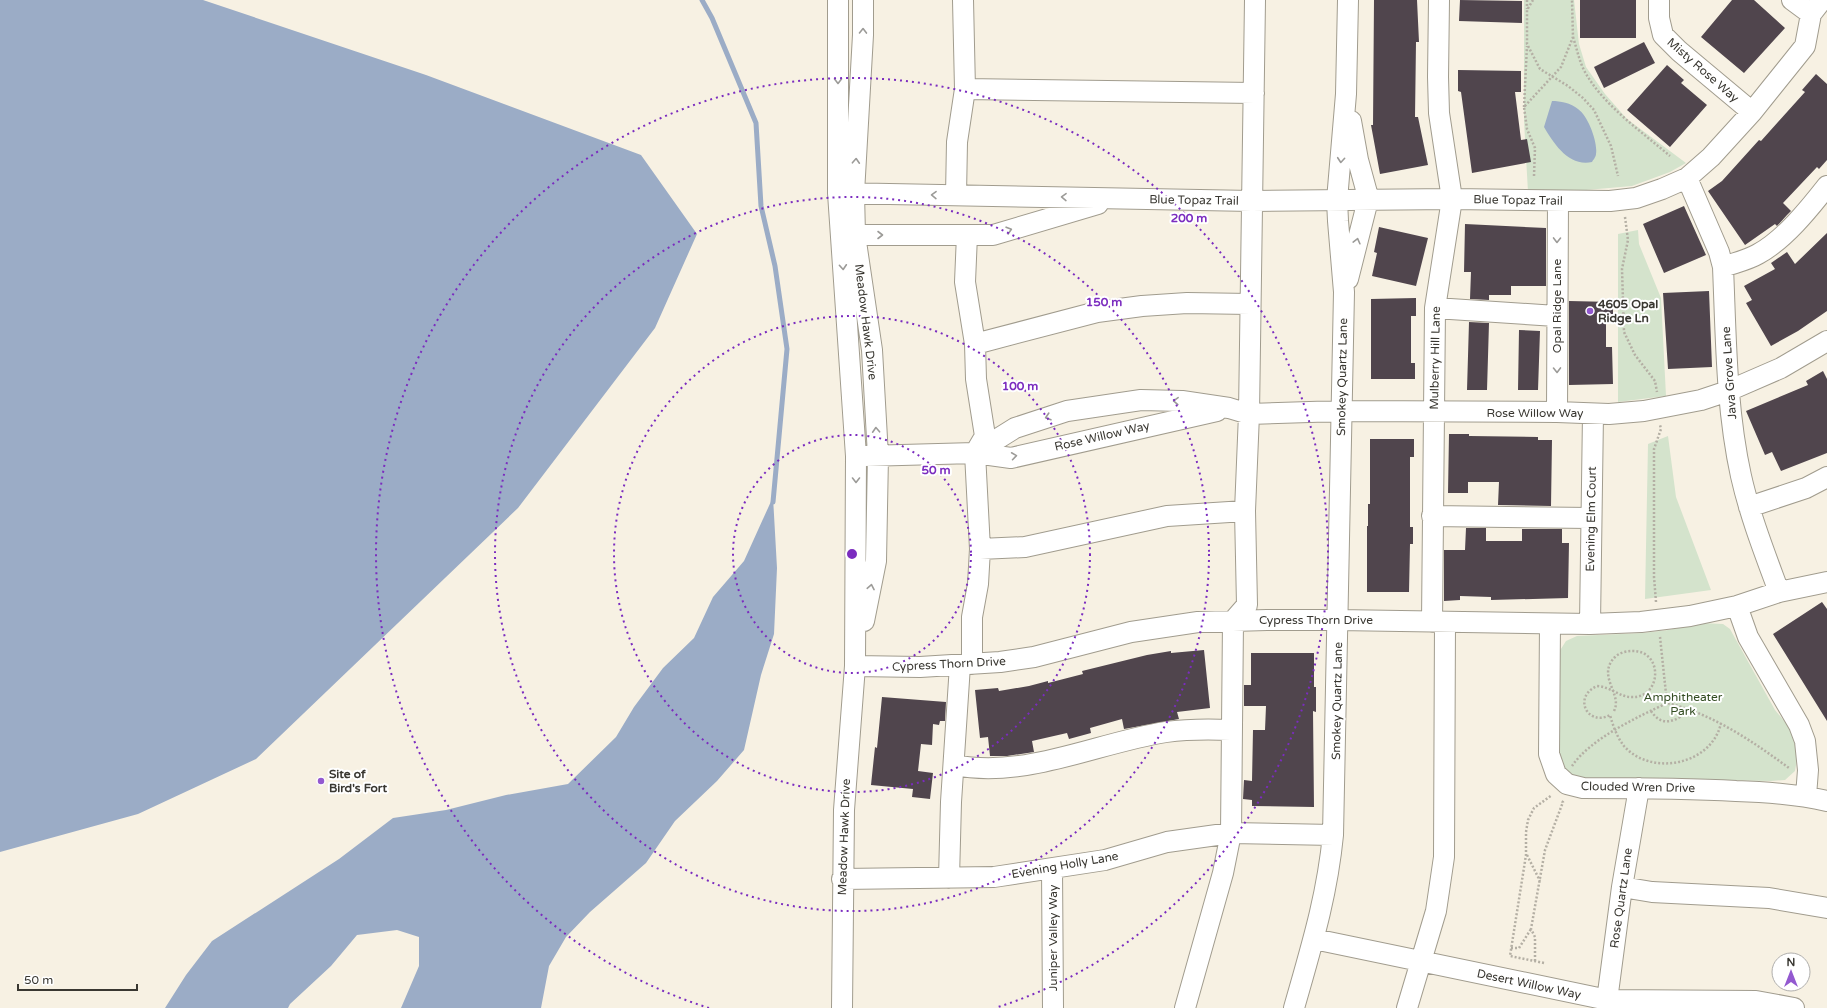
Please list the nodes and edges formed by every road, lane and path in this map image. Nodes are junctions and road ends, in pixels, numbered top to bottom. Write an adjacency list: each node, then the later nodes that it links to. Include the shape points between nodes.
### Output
1 (838, 0): 27 (street, Meadow Hawk Drive, one-way to 27)
2 (863, 0): 27 (street, Meadow Hawk Drive, one-way to 2, via 863,35)
3 (963, 0): 17 (street)
4 (1255, 0): 18 (street)
5 (1348, 0): 19 (street, Smokey Quartz Lane)
6 (1439, 0): 30 (street, Mulberry Hill Lane, via 1439,113)
7 (1527, 0): 13 (path)
8 (1533, 0): 13 (path)
9 (1572, 0): 14 (path)
10 (1658, 0): 21 (street, Misty Rose Way, via 1659,18 1664,35 1679,51)
11 (1792, 0): 12 (street)
12 (1817, 7): 21 (street, Blue Topaz Trail, via 1805,46)
13 (1527, 10): 15 (path)
14 (1573, 37): 16 (path, via 1561,67); 22 (path, via 1583,68 1599,91 1628,121)
15 (1527, 44): 16 (path, via 1540,68); 20 (path)
16 (1552, 76): 20 (path); 24 (path, via 1573,90 1594,110 1611,146)
17 (965, 89): 18 (street); 28 (street, via 957,142)
18 (1254, 93): 33 (street)
19 (1346, 94): 31 (street, Smokey Quartz Lane, one-way to 31); 32 (street, Smokey Quartz Lane)
20 (1524, 107): 23 (path, via 1527,130 1535,148)
21 (1752, 112): 25 (street, Blue Topaz Trail, via 1711,157)
22 (1670, 156)
23 (1534, 176)
24 (1618, 176)
25 (1687, 178): 34 (street, Blue Topaz Trail, via 1636,198); 38 (street, Java Grove Lane)
26 (1827, 186): 38 (street, via 1784,234 1758,254)
27 (846, 193): 28 (street, Blue Topaz Trail, one-way to 27); 36 (street, Meadow Hawk Drive)
28 (956, 195): 29 (street, Blue Topaz Trail, one-way to 28)
29 (1117, 198): 33 (street, Blue Topaz Trail); 37 (street, Blue Topaz Trail, one-way to 29, via 993,235)
30 (1452, 199): 32 (street, Blue Topaz Trail); 34 (street, Blue Topaz Trail); 41 (street, Mulberry Hill Lane)
31 (1337, 200): 32 (street, Blue Topaz Trail); 33 (street, Blue Topaz Trail); 39 (street, Smokey Quartz Lane)
32 (1368, 200): 39 (street, Smokey Quartz Lane, one-way to 32)
33 (1252, 201): 40 (street)
34 (1558, 201): 42 (street, Opal Ridge Lane, one-way to 42)
35 (1624, 211): 47 (path, via 1628,240 1622,269 1624,332 1635,355 1655,381)
36 (848, 235): 37 (street, Blue Topaz Trail, one-way to 37); 54 (street, Meadow Hawk Drive, one-way to 54); 55 (street, Meadow Hawk Drive, one-way to 36, via 872,350)
37 (967, 235): 44 (street, via 965,282)
38 (1723, 267): 45 (street, Java Grove Lane)
39 (1344, 292): 48 (street, Smokey Quartz Lane)
40 (1250, 304): 44 (street, via 1187,303 1097,312); 51 (street)
41 (1434, 308): 42 (street); 50 (street, Mulberry Hill Lane)
42 (1556, 316): 49 (street, Opal Ridge Lane, one-way to 49)
43 (1827, 341): 45 (street, Rose Willow Way, via 1781,368)
44 (975, 344): 53 (street, via 976,379 985,436)
45 (1728, 391): 47 (street, Rose Willow Way); 57 (street, Java Grove Lane, via 1741,475)
46 (1229, 408): 51 (street, Rose Willow Way); 53 (street, Rose Willow Way, one-way to 46, via 1011,458); 53 (street, Rose Willow Way, one-way to 53, via 1182,401 1141,400 1067,411 1015,428)
47 (1659, 409): 52 (street, Rose Willow Way); 67 (path, via 1661,429 1654,449 1654,577)
48 (1341, 411): 50 (street, Rose Willow Way); 51 (street, Rose Willow Way); 66 (street, Smokey Quartz Lane)
49 (1557, 412): 50 (street, Rose Willow Way); 52 (street, Rose Willow Way)
50 (1434, 413): 59 (street, Mulberry Hill Lane)
51 (1249, 414): 58 (street)
52 (1593, 414): 60 (street, Evening Elm Court)
53 (975, 453): 55 (street, Rose Willow Way); 61 (street)
54 (856, 456): 55 (street, Rose Willow Way); 73 (street, Meadow Hawk Drive, one-way to 73)
55 (878, 456): 73 (street, Meadow Hawk Drive, one-way to 55, via 876,560)
56 (1827, 477): 57 (street, via 1806,488)
57 (1749, 508): 64 (street, Java Grove Lane)
58 (1246, 511): 61 (street, via 1167,516 1025,547); 68 (street, via 1247,605)
59 (1432, 516): 60 (street); 69 (street, Mulberry Hill Lane)
60 (1591, 518): 71 (street, Evening Elm Court)
61 (980, 549): 72 (street, via 978,584)
62 (1827, 570): 64 (street, Cypress Thorn Drive)
63 (1827, 582): 64 (street, Cypress Thorn Drive)
64 (1778, 592): 65 (street, Cypress Thorn Drive)
65 (1737, 606): 67 (street, Cypress Thorn Drive); 82 (street, via 1748,637 1799,725 1805,741)
66 (1338, 620): 68 (street, Cypress Thorn Drive); 69 (street, Cypress Thorn Drive); 89 (street, Smokey Quartz Lane)
67 (1658, 620): 71 (street, Cypress Thorn Drive); 74 (path)
68 (1233, 621): 72 (street, Cypress Thorn Drive, via 1166,626 1131,632 1034,657); 79 (street)
69 (1438, 622): 70 (street, Cypress Thorn Drive); 101 (street, Mulberry Hill Lane, via 1444,857 1436,911)
70 (1550, 624): 71 (street, Cypress Thorn Drive); 83 (street, via 1549,754 1556,774)
71 (1590, 624)
72 (966, 665): 73 (street, Cypress Thorn Drive); 81 (street)
73 (855, 666): 93 (street, Meadow Hawk Drive, via 845,779)
74 (1668, 703): 75 (path); 77 (path)
75 (1683, 707): 77 (path, via 1680,717 1668,722 1658,720); 78 (path)
76 (1614, 711): 80 (path, via 1616,700 1615,696 1612,691 1610,686 1609,680 1610,664 1624,651 1644,653 1656,669 1650,691 1632,697 1624,696 1618,692 1612,689 1607,687 1597,686 1586,693 1584,706 1587,713 1597,718 1610,715)
77 (1651, 711): 80 (path)
78 (1721, 723): 80 (path, via 1717,734 1702,750 1691,758 1674,764 1656,763 1634,754 1624,746); 82 (path, via 1755,743 1791,770)
79 (1230, 730): 81 (street, via 1196,729 1166,732 1043,762 1007,768 974,769); 88 (street)
80 (1614, 730): 83 (path, via 1577,759)
81 (954, 765): 92 (street)
82 (1808, 770): 85 (street)
83 (1562, 780): 84 (street, Clouded Wren Drive, via 1566,784 1583,788); 90 (path, via 1552,795 1534,808 1528,820)
84 (1638, 788): 85 (street, Clouded Wren Drive, via 1703,789); 95 (street, Rose Quartz Lane)
85 (1806, 796): 87 (street, Clouded Wren Drive)
86 (1552, 797): 94 (path, via 1563,802 1548,840)
87 (1827, 801)
88 (1230, 833): 89 (street, Evening Holly Lane); 91 (street, Evening Holly Lane, via 1167,842 1105,860); 106 (street, via 1223,873)
89 (1333, 834): 98 (street, Smokey Quartz Lane, via 1327,888)
90 (1526, 855): 94 (path); 99 (path)
91 (1052, 869): 92 (street, Evening Holly Lane); 105 (street, Juniper Valley Way)
92 (949, 878): 93 (street, Evening Holly Lane)
93 (842, 879): 104 (street, Meadow Hawk Drive)
94 (1540, 881): 97 (path)
95 (1622, 886): 96 (street, via 1652,892 1769,898); 103 (street, Rose Quartz Lane)
96 (1827, 908)
97 (1531, 929): 99 (path, via 1519,948); 100 (path, via 1535,937)
98 (1314, 939): 101 (street, Desert Willow Way); 107 (street, Smokey Quartz Lane)
99 (1511, 948): 100 (path, via 1510,956)
100 (1535, 961): 102 (path)
101 (1420, 962): 103 (street, Desert Willow Way); 108 (street, Mulberry Hill Lane)
102 (1544, 963)
103 (1607, 1004): 109 (street, Desert Willow Way, via 1756,1001)
104 (842, 1008)
105 (1053, 1008)
106 (1185, 1008)
107 (1294, 1008)
108 (1408, 1008)
109 (1794, 1008)

